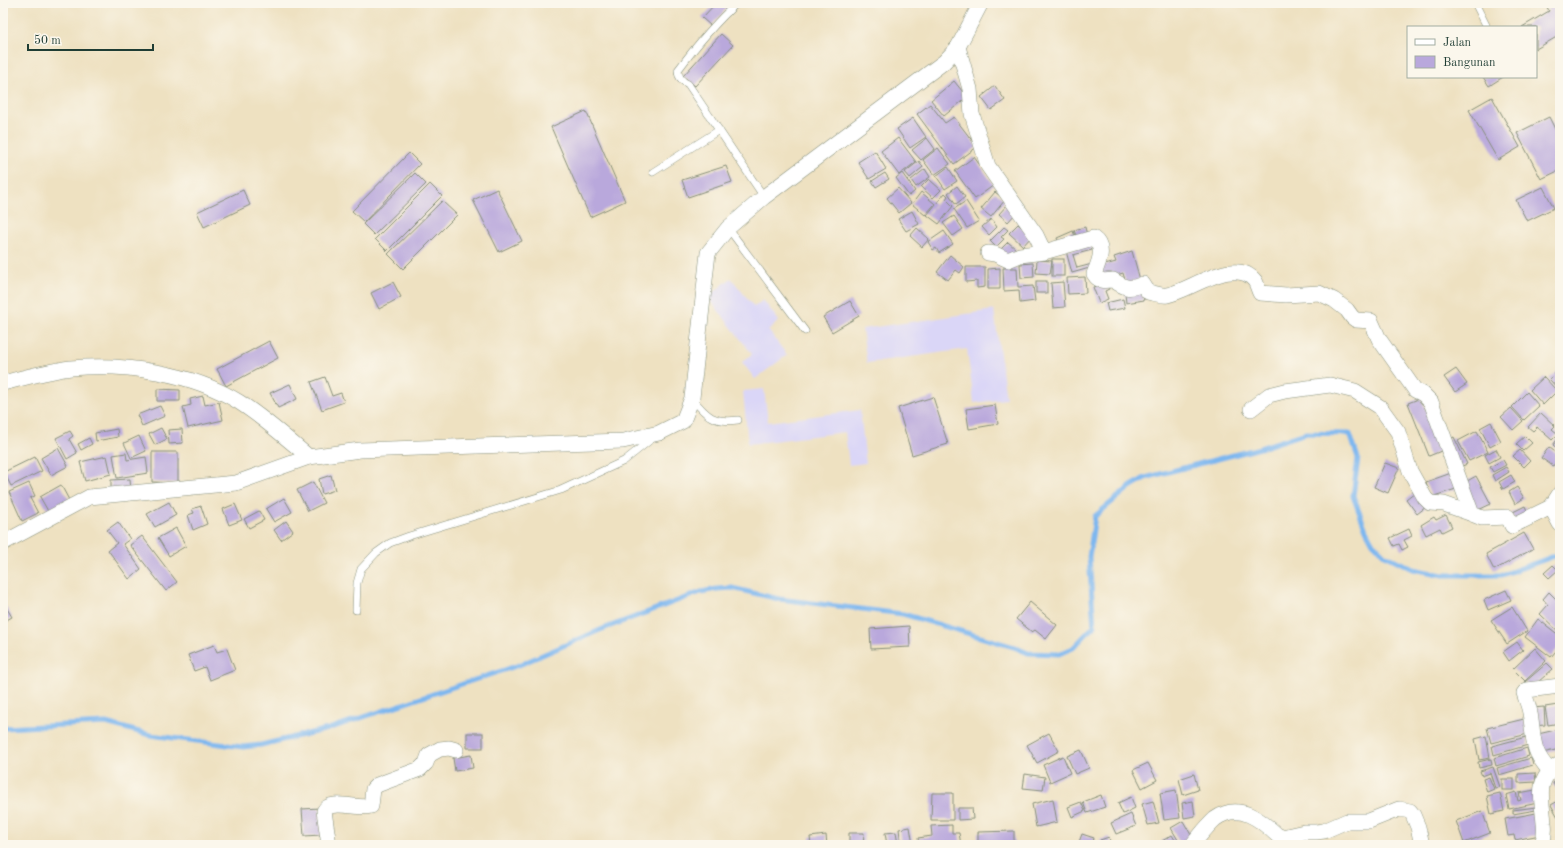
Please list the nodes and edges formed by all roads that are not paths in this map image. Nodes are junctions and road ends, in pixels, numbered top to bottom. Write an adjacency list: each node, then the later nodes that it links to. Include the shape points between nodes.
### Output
1 (737, 3): 6 (lane, via 678,70 679,77 688,84)
2 (981, 3): 5 (street)
3 (1475, 3): 4 (lane)
4 (1486, 25)
5 (958, 47): 8 (street, via 944,62); 10 (street, via 970,89 972,114 988,166 1036,235)
6 (719, 130): 7 (lane); 8 (lane)
7 (653, 172)
8 (764, 197): 9 (street)
9 (728, 228): 12 (lane); 14 (street, via 708,253)
10 (1044, 252): 11 (street, via 1020,255 1008,260); 20 (street, via 1094,238 1097,240 1101,256 1094,274 1099,279 1113,280 1124,287 1133,288 1143,284 1148,292 1166,295 1213,276 1235,272 1248,275 1260,292 1286,295 1319,293 1334,300 1356,320 1371,321 1378,339 1406,378 1415,390 1431,402)
11 (988, 253)
12 (804, 331)
13 (3, 383): 18 (street, via 40,373 92,367 114,367 166,374 211,388 239,402)
14 (692, 398): 16 (lane, via 703,412 712,418 726,422); 17 (street, via 683,421)
15 (1251, 409): 20 (street, via 1269,395 1285,391 1330,385 1355,391 1380,407 1398,432 1410,471 1425,498 1430,503 1444,504)
16 (738, 420)
17 (659, 433): 18 (street, via 623,441 360,450); 23 (lane, via 624,461 561,490 390,544 376,553 361,569 357,582)
18 (309, 457): 22 (street, via 236,484 89,497)
19 (1560, 493): 21 (street)
20 (1472, 514): 21 (street, via 1482,518 1508,517 1512,526)
21 (1556, 517)
22 (3, 543)
23 (356, 610)
24 (1560, 686): 26 (street, via 1527,690 1524,693 1529,707 1535,750 1539,758)
25 (456, 750): 28 (street, via 440,749 429,755 420,769 377,785 373,790 370,806 326,807 324,811)
26 (1555, 767): 32 (street, via 1547,774 1541,786 1545,825)
27 (1310, 832): 29 (street, via 1280,837 1255,817 1232,812 1216,819); 30 (street); 31 (street, via 1324,831 1347,821 1370,821 1399,809 1410,811 1416,820)
28 (329, 845)
29 (1192, 845)
30 (1297, 845)
31 (1422, 845)
32 (1542, 845)

